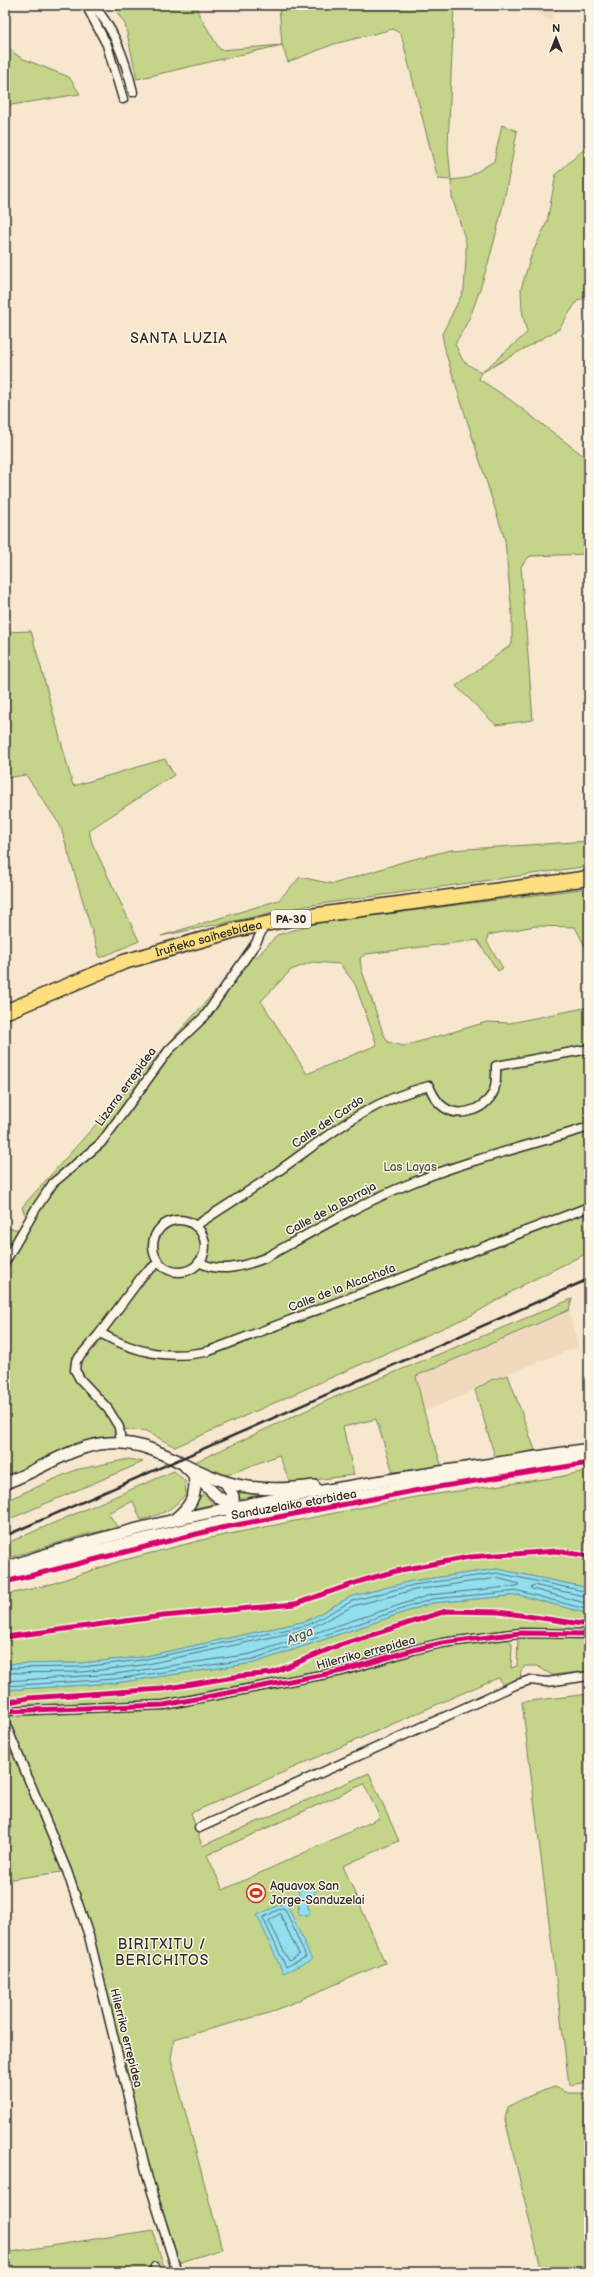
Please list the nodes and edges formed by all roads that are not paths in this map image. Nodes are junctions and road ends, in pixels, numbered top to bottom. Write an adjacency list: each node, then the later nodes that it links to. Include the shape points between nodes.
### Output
1 (86, 5): 4 (street, via 107,45)
2 (93, 5): 3 (street, via 107,25 123,59)
3 (133, 92)
4 (123, 99)
5 (589, 878): 6 (highway, Iruñeko saihesbidea / PA-30)
6 (265, 924): 7 (highway, Iruñeko saihesbidea / PA-30, via 183,944 124,962); 12 (street, Lizarra errepidea, via 256,943 205,1016 169,1050 101,1143 53,1183 34,1210)
7 (5, 1012)
8 (589, 1049): 11 (street, Calle del Cardo, via 496,1066 496,1085 492,1094 472,1111 454,1112 447,1109 433,1096 429,1086 385,1100 358,1114 276,1173)
9 (589, 1127): 14 (street, Calle de la Borraja, via 518,1147 409,1184 249,1264 223,1269 207,1267)
10 (589, 1207): 15 (street, Calle de la Alcachofa, via 194,1354 174,1356 148,1353 127,1347)
11 (195, 1226): 13 (street, via 183,1220 162,1226 154,1239 155,1255); 14 (street, via 202,1235 205,1247)
12 (5, 1262)
13 (159, 1262): 14 (street, via 165,1267 179,1271 194,1267); 15 (street, via 143,1275)
14 (199, 1262)
15 (100, 1332): 16 (street, via 76,1361 75,1370 108,1409 119,1427)
16 (121, 1443): 19 (main road, via 146,1446); 22 (main road, via 92,1446 72,1452)
17 (589, 1449): 24 (main road, Sanduzelaiko etorbidea)
18 (589, 1458): 24 (main road, Sanduzelaiko etorbidea)
19 (184, 1464): 20 (main road); 21 (main road)
20 (194, 1476): 23 (main road); 25 (main road)
21 (222, 1481): 23 (main road); 24 (main road, via 269,1489 328,1485); 26 (main road, via 233,1496)
22 (5, 1484)
23 (206, 1486): 25 (main road); 26 (main road)
24 (352, 1492): 26 (main road, Sanduzelaiko etorbidea); 28 (main road, Sanduzelaiko etorbidea)
25 (195, 1496): 27 (main road, via 185,1511)
26 (233, 1507): 27 (main road, Sanduzelaiko etorbidea); 28 (main road, via 224,1518 156,1533)
27 (173, 1521): 29 (main road, Sanduzelaiko etorbidea, via 111,1536)
28 (132, 1542): 30 (main road, Sanduzelaiko etorbidea)
29 (5, 1568)
30 (5, 1576)
31 (589, 1634): 33 (street, Hilerriko errepidea, via 520,1633 442,1643 342,1671 164,1705)
32 (589, 1676): 35 (street, via 547,1682 530,1680)
33 (5, 1711)
34 (5, 1723): 36 (street, Hilerriko errepidea, via 68,1871 88,1936 148,2179)
35 (199, 1828)
36 (177, 2272)

